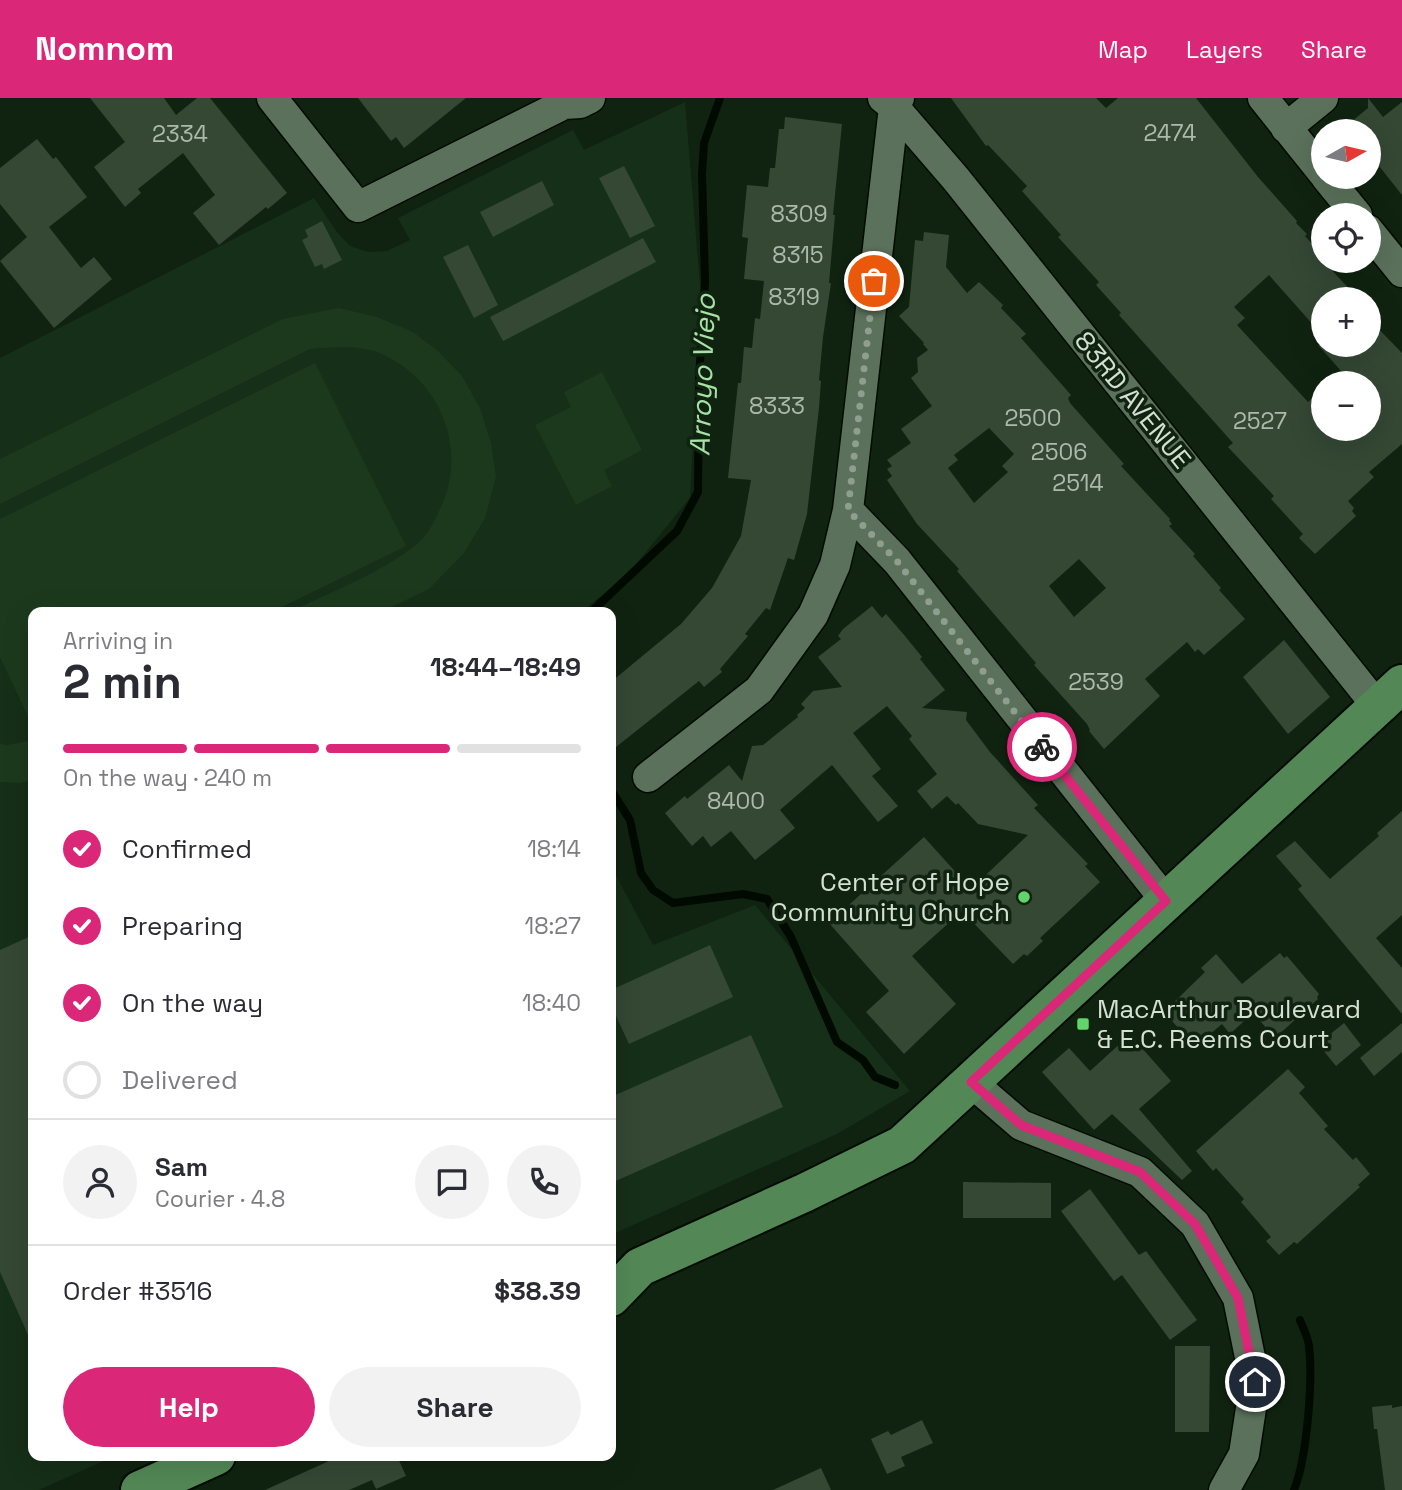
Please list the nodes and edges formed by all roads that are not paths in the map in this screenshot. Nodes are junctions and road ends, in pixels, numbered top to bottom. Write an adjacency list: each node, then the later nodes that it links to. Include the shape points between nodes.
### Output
1 (272, 98): 2 (street, via 358,207 564,104)
2 (590, 98)
3 (1263, 98): 6 (street)
4 (1323, 98): 6 (street)
5 (892, 101): 12 (street); 13 (street, 83RD AVENUE)
6 (1286, 128): 7 (street)
7 (1311, 159)
8 (1336, 189): 9 (street)
9 (1347, 203)
10 (1381, 246): 11 (street)
11 (1402, 272)
12 (848, 510): 14 (street, via 835,565 813,615 759,690); 15 (street, via 897,561)
13 (1390, 695): 15 (main road)
14 (648, 777)
15 (1166, 901): 16 (main road)
16 (971, 1082): 17 (main road, via 902,1145 804,1193); 21 (street, via 1021,1125 1140,1172 1195,1224 1238,1298 1255,1382 1244,1454)
17 (625, 1267): 18 (main road)
18 (616, 1286)
19 (205, 1461): 20 (main road)
20 (140, 1490)
21 (1223, 1490)

